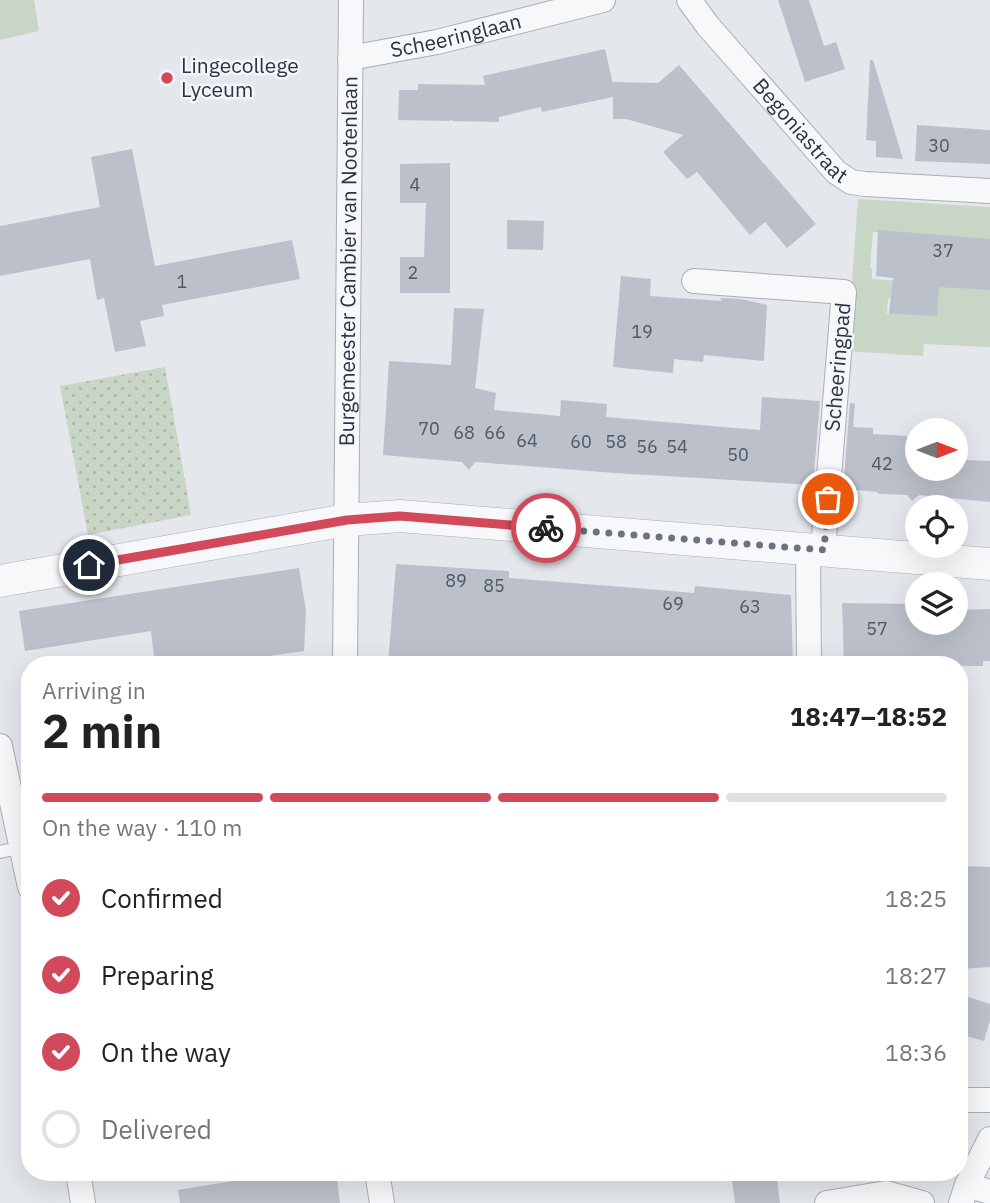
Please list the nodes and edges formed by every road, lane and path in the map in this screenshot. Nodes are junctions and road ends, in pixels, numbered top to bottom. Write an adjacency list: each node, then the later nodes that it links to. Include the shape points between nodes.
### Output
1 (351, 0): 4 (street, Burgemeester Cambier van Nootenlaan)
2 (603, 0): 4 (street, Scheeringlaan, via 437,42)
3 (689, 0): 5 (street, Begoniastraat, via 845,180)
4 (350, 58): 7 (street, Burgemeester Cambier van Nootenlaan)
5 (990, 191)
6 (694, 281): 8 (street, Scheeringpad, via 844,292)
7 (347, 520): 8 (street, via 400,516); 10 (street); 11 (street, Burgemeester Cambier van Nootenlaan)
8 (816, 550): 9 (street); 12 (street)
9 (990, 564)
10 (0, 581)
11 (345, 656)
12 (810, 656)
13 (0, 746): 14 (street)
14 (11, 849): 15 (street)
15 (21, 869)
16 (968, 1100): 17 (street)
17 (990, 1100)
18 (990, 1139): 21 (street)
19 (79, 1181): 22 (street)
20 (378, 1181): 23 (street)
21 (972, 1193)
22 (83, 1203)
23 (382, 1203)
24 (827, 1203): 25 (street, via 886,1194)
25 (922, 1203)

